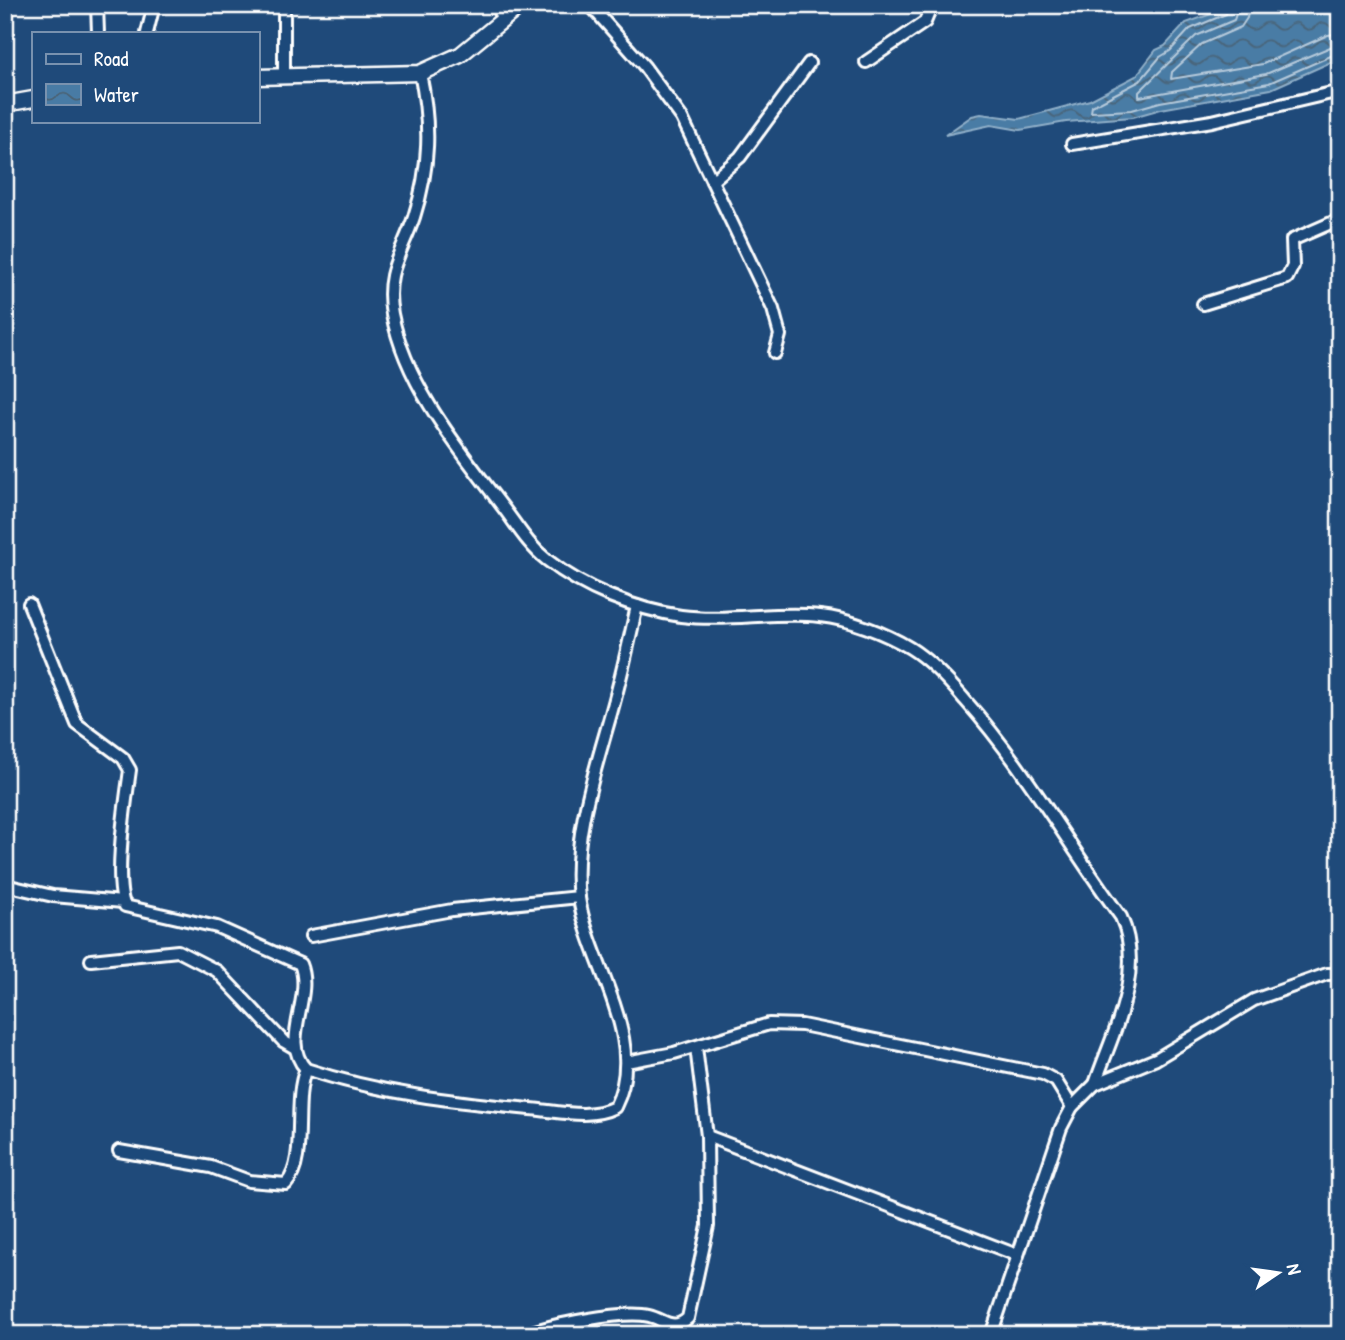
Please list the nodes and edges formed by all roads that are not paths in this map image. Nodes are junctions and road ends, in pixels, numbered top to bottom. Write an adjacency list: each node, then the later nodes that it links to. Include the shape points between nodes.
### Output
1 (97, 5): 9 (street)
2 (154, 5): 10 (street)
3 (284, 5): 14 (street)
4 (496, 5): 8 (street)
5 (521, 5): 8 (street)
6 (590, 5): 20 (street, via 682,118)
7 (932, 5): 11 (street, via 925,22)
8 (503, 20): 13 (street, via 460,55)
9 (98, 32)
10 (147, 32)
11 (866, 62)
12 (809, 63): 20 (street, via 740,158)
13 (420, 73): 14 (street); 25 (street, via 428,109 425,178 390,282 392,314 406,355 429,404 521,533 563,571)
14 (284, 76): 15 (street)
15 (259, 77)
16 (1340, 91): 19 (street, via 1212,121)
17 (32, 99): 18 (street)
18 (5, 104)
19 (1072, 144)
20 (712, 181): 23 (street, via 773,309 780,335)
21 (1340, 219): 22 (street, via 1292,240 1293,266 1287,278)
22 (1203, 304)
23 (775, 353)
24 (29, 604): 28 (street, via 77,724 123,758 130,770 124,811)
25 (637, 606): 27 (street, via 587,800); 36 (street, via 716,619 822,615 876,631 911,648 945,677 1020,769 1128,932 1131,956 1124,1001)
26 (5, 885): 28 (street, via 53,896)
27 (579, 897): 29 (street, via 452,910); 34 (street, via 620,1027)
28 (123, 902): 33 (street, via 131,909 217,928 300,964 304,981)
29 (310, 936)
30 (91, 960): 33 (street, via 180,952 217,971)
31 (1340, 974): 36 (street, via 1327,974 1254,1000 1156,1059)
32 (696, 1047): 34 (street); 37 (street, via 769,1024 802,1025 1043,1074 1056,1081); 38 (street)
33 (295, 1048): 35 (street)
34 (626, 1062): 35 (street, via 622,1094 615,1107 589,1115 441,1100)
35 (306, 1069): 39 (street, via 300,1082 293,1170 286,1184 249,1181 211,1167)
36 (1094, 1084): 37 (street)
37 (1072, 1108): 40 (street)
38 (707, 1136): 40 (street); 41 (street, via 708,1226 688,1318 672,1326 649,1316 609,1318)
39 (119, 1151)
40 (1017, 1255): 42 (street)
41 (524, 1335)
42 (991, 1335)

